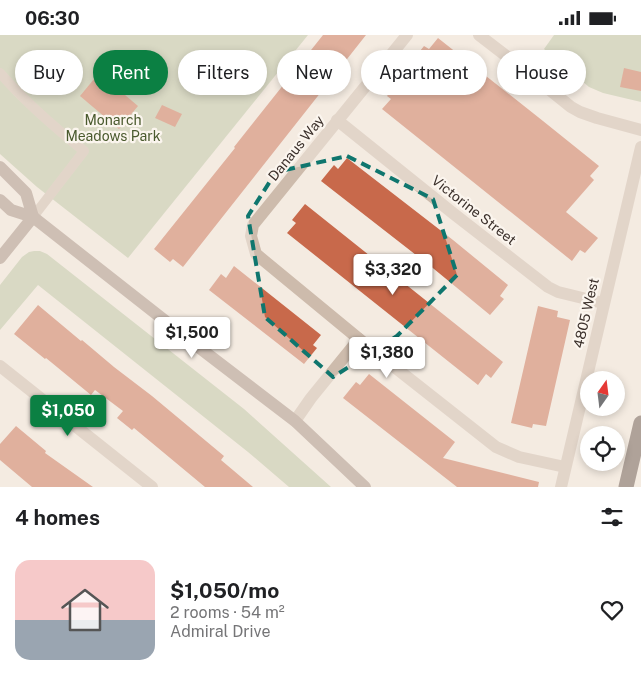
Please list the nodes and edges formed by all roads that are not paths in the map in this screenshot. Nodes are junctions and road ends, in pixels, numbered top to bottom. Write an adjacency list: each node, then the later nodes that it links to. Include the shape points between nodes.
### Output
1 (407, 35): 4 (street, Danaus Way)
2 (479, 35): 5 (street, via 571,107)
3 (0, 73): 9 (lane, via 46,120 84,151)
4 (337, 121): 11 (street, Victorine Street, via 548,287); 12 (street, Danaus Way, via 253,225 251,236 256,254)
5 (641, 130)
6 (641, 147): 11 (street, 4805 West)
7 (0, 167): 9 (street, via 26,193)
8 (0, 200): 9 (street, via 11,209)
9 (33, 217): 10 (street); 14 (street)
10 (0, 259)
11 (603, 303): 16 (street, 4805 West)
12 (358, 339): 14 (street); 16 (street, via 496,447 519,457)
13 (0, 366): 17 (street)
14 (295, 421): 18 (street)
15 (641, 423): 20 (highway)
16 (565, 467): 19 (street, 4805 West)
17 (152, 487)
18 (365, 487)
19 (561, 487)
20 (626, 487)

